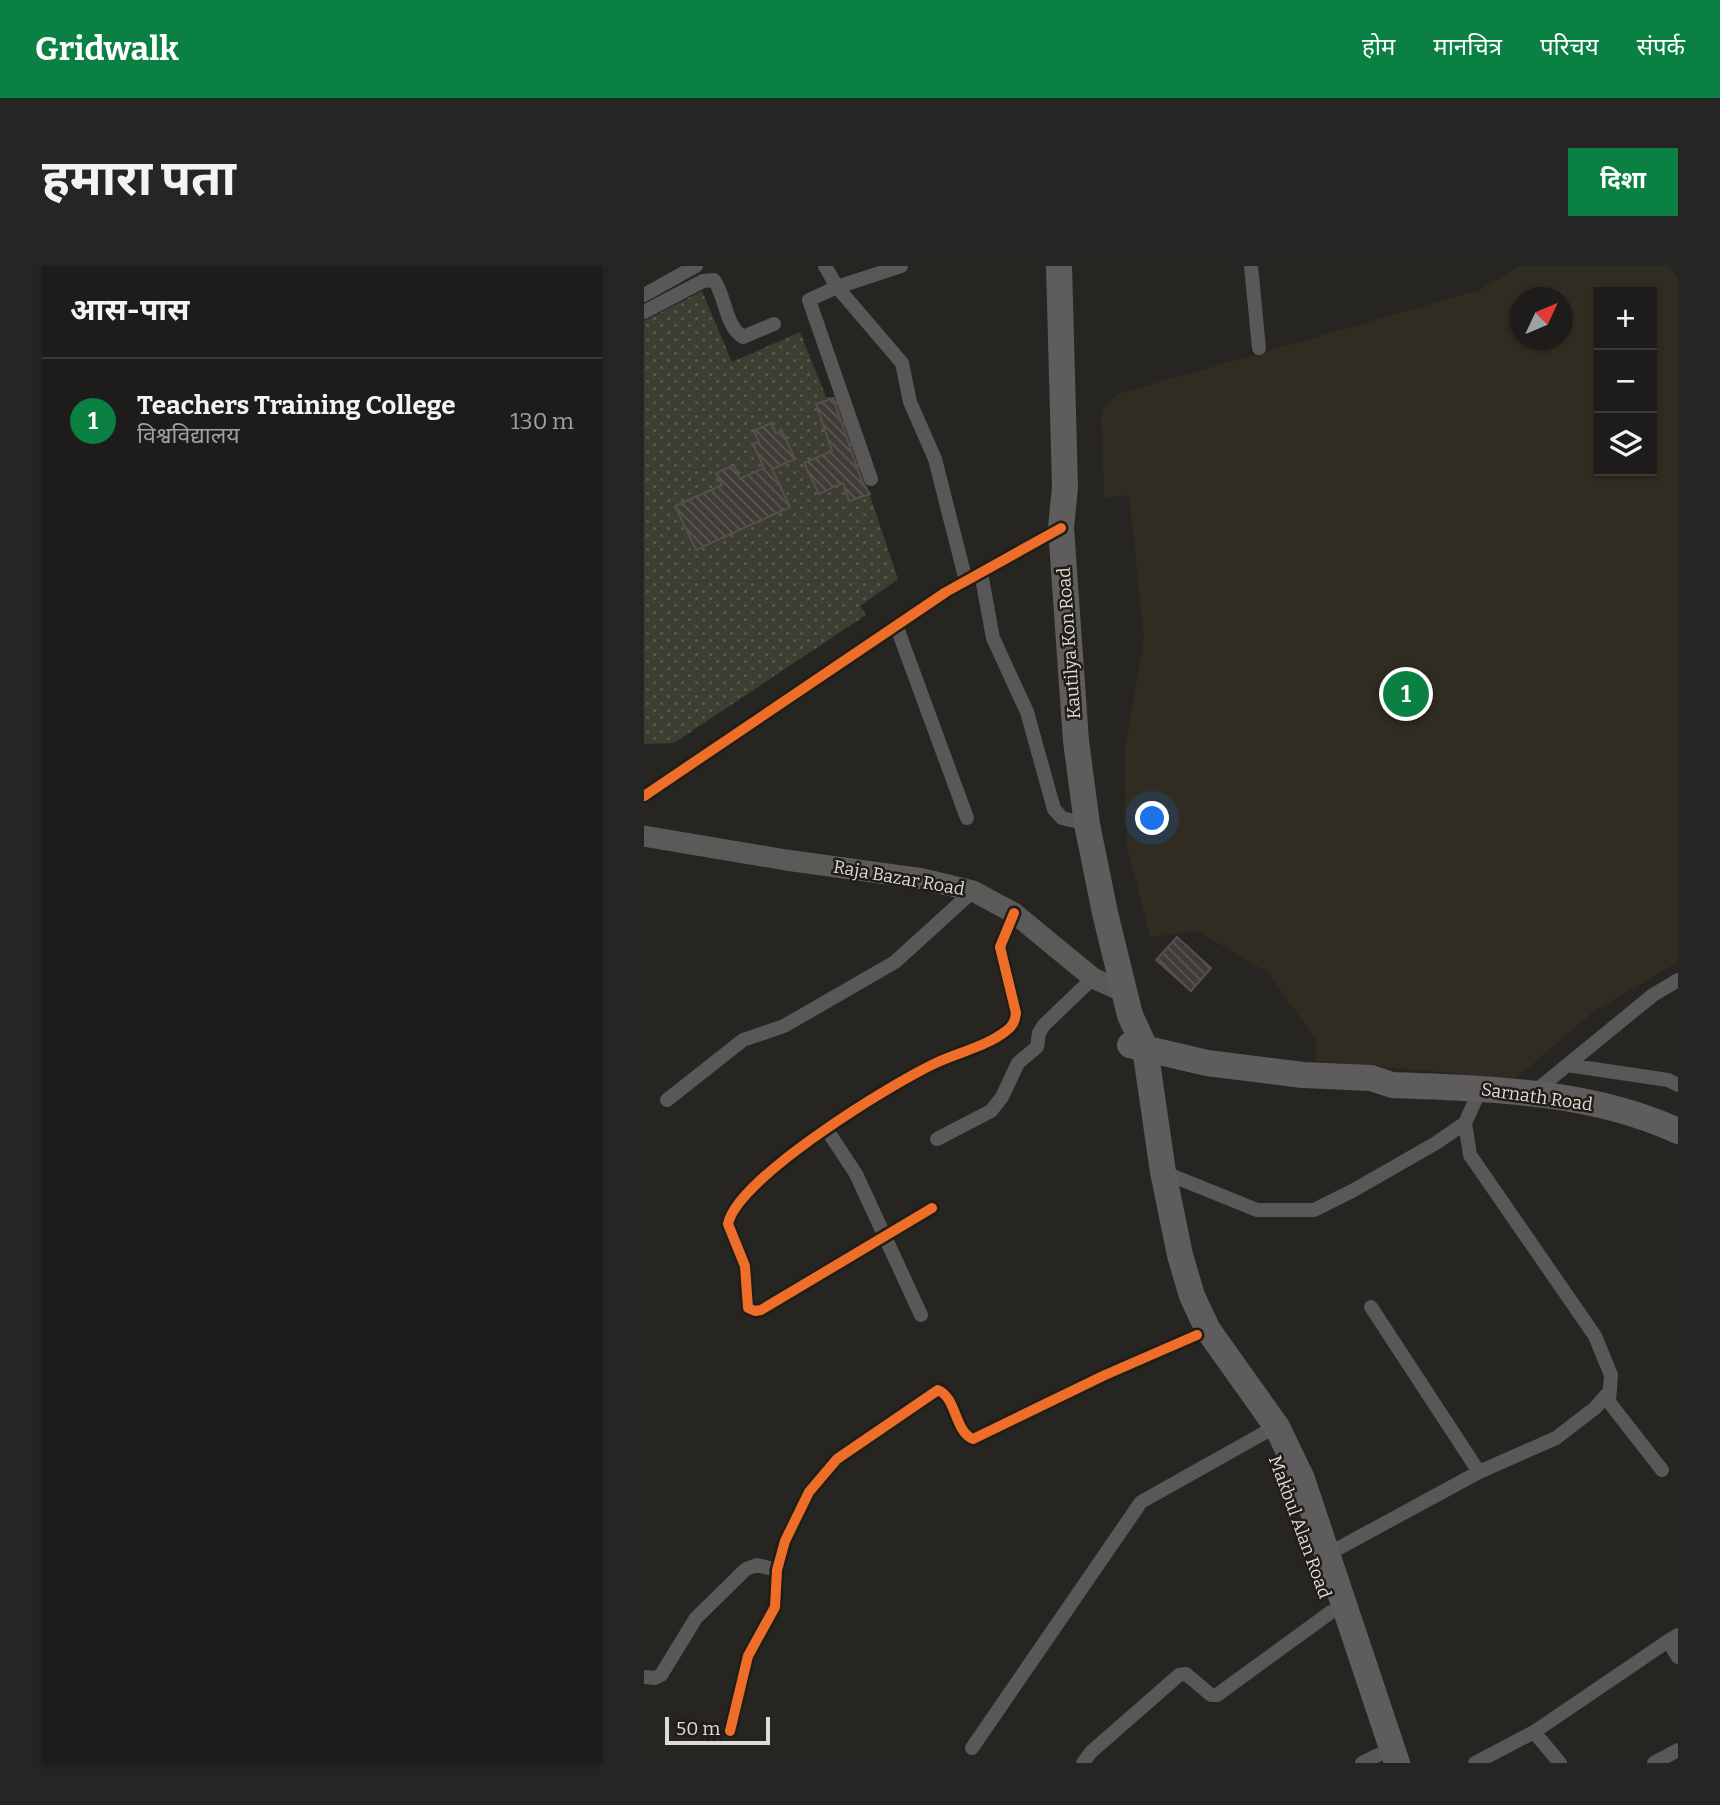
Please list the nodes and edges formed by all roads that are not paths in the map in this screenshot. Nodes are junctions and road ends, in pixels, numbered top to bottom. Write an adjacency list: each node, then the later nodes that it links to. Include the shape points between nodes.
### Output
1 (696, 266): 7 (street)
2 (825, 266): 6 (street)
3 (901, 266): 6 (street)
4 (1059, 266): 12 (highway, Kautilya Kon Road)
5 (1251, 266): 10 (street)
6 (837, 287): 11 (street, via 809,300); 14 (street, via 902,363 910,402 935,459)
7 (644, 295)
8 (644, 312): 9 (street, via 703,281 714,280 734,332 743,337)
9 (774, 324)
10 (1259, 348)
11 (871, 479)
12 (1062, 528): 13 (street); 18 (highway, Kautilya Kon Road, via 1076,741)
13 (981, 573): 14 (street); 18 (street, via 993,638 1027,712 1054,808 1062,818)
14 (966, 581): 15 (street)
15 (896, 625): 16 (street); 17 (street)
16 (644, 796)
17 (967, 818)
18 (1087, 824): 24 (highway, Kautilya Kon Road)
19 (644, 836): 20 (street, Raja Bazar Road, via 923,879)
20 (973, 891): 21 (street, Raja Bazar Road); 30 (street, via 895,962 784,1027 743,1040)
21 (1014, 913): 22 (street, Raja Bazar Road); 32 (street, via 1000,947 1016,1013 1012,1026 908,1077)
22 (1093, 978): 24 (street, Raja Bazar Road); 34 (street, via 1041,1029 1037,1047 1018,1063 996,1107)
23 (1678, 980): 26 (street)
24 (1127, 1003): 25 (highway, Kautilya Kon Road)
25 (1137, 1055): 28 (highway, Sarnath Road, via 1303,1075 1371,1078 1392,1085); 35 (highway, Makbul Alan Road); 40 (highway, Makbul Alan Road, via 1167,1260)
26 (1567, 1065): 27 (street); 29 (street)
27 (1678, 1085)
28 (1481, 1088): 29 (highway, Sarnath Road); 31 (street)
29 (1533, 1093): 33 (highway, Sarnath Road, via 1620,1110)
30 (667, 1100)
31 (1465, 1123): 35 (street, via 1427,1149 1314,1210 1257,1210); 41 (street, via 1470,1155 1595,1336 1611,1375)
32 (827, 1130): 37 (street, via 856,1174); 37 (street, via 770,1171 729,1218 745,1266 748,1308 761,1310)
33 (1678, 1131)
34 (937, 1139)
35 (1163, 1172): 45 (highway, Makbul Alan Road, via 1192,1296 1208,1331 1277,1427 1302,1479)
36 (932, 1208): 37 (street)
37 (886, 1236): 39 (street)
38 (1371, 1307): 44 (street)
39 (921, 1315)
40 (1198, 1335): 42 (highway, Makbul Alan Road); 46 (street, via 973,1439 943,1392 934,1391 823,1472 793,1522)
41 (1610, 1391): 43 (street, via 1609,1402); 44 (street, via 1556,1438)
42 (1264, 1433): 47 (highway, Makbul Alan Road, via 1286,1479); 53 (street, via 1141,1502)
43 (1662, 1469)
44 (1479, 1472): 45 (street)
45 (1328, 1554): 55 (highway, Makbul Alan Road)
46 (777, 1570): 50 (street, via 754,1565 746,1569 696,1618 661,1675); 51 (street, via 775,1607 748,1656)
47 (1331, 1612): 55 (highway, Makbul Alan Road); 56 (street, via 1217,1695 1186,1674 1179,1675)
48 (1673, 1638): 49 (street); 52 (street)
49 (1678, 1657)
50 (644, 1677)
51 (730, 1731)
52 (1534, 1732): 57 (street); 58 (street)
53 (972, 1748)
54 (1678, 1750): 59 (street)
55 (1379, 1761)
56 (1083, 1763)
57 (1475, 1763)
58 (1560, 1763)
59 (1654, 1763)

